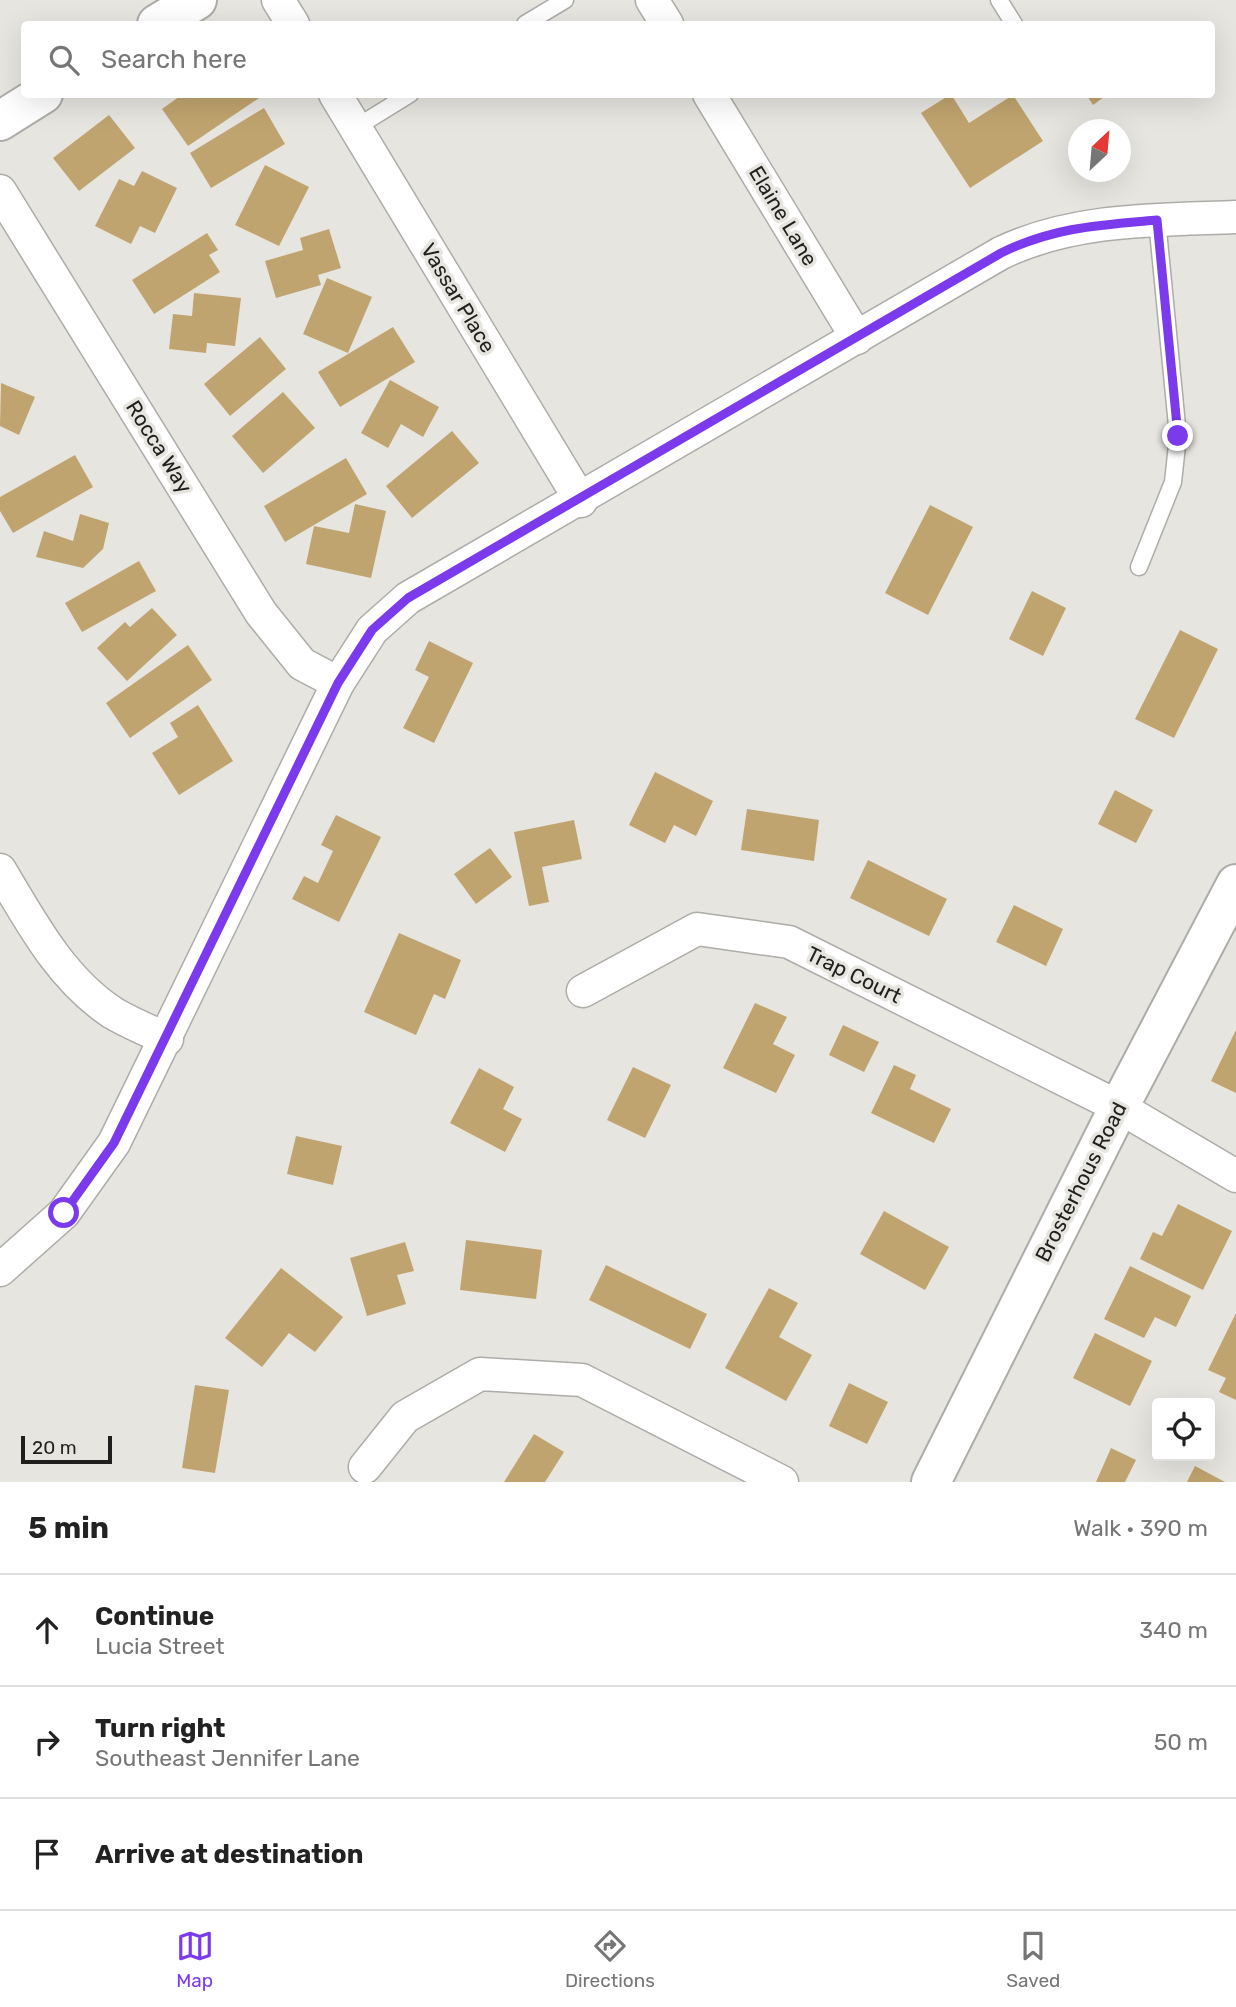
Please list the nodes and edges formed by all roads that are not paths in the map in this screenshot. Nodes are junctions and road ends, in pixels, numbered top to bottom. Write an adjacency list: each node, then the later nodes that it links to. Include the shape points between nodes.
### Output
1 (197, 0): 6 (street)
2 (278, 0): 7 (street)
3 (565, 0): 8 (lane)
4 (652, 0): 9 (street)
5 (999, 0): 10 (lane)
6 (162, 21)
7 (291, 21)
8 (530, 21)
9 (665, 21)
10 (1012, 21)
11 (37, 98): 15 (street)
12 (337, 98): 16 (street, Vassar Place)
13 (404, 98): 16 (lane)
14 (711, 98): 20 (street, Elaine Lane)
15 (0, 121)
16 (355, 128): 21 (street, Vassar Place)
17 (0, 191): 23 (street, Rocca Way, via 261,613 302,664)
18 (1236, 216): 19 (street)
19 (1157, 220): 20 (street, via 1069,228 1032,238); 22 (lane, via 1178,436 1173,482)
20 (857, 338): 21 (street)
21 (580, 500): 23 (street, via 408,598 372,630)
22 (1139, 567)
23 (338, 683): 27 (street)
24 (0, 870): 27 (street, via 37,932 75,982 113,1013)
25 (1236, 884): 28 (street, Brosterhous Road)
26 (583, 990): 28 (street, Trap Court, via 697,929 789,942)
27 (167, 1039): 30 (street, via 114,1143 64,1213)
28 (1119, 1107): 29 (street, Trap Court); 33 (street, Brosterhous Road)
29 (1236, 1176)
30 (0, 1270)
31 (365, 1467): 32 (street, via 405,1417 480,1374 583,1380)
32 (782, 1482)
33 (931, 1482)

